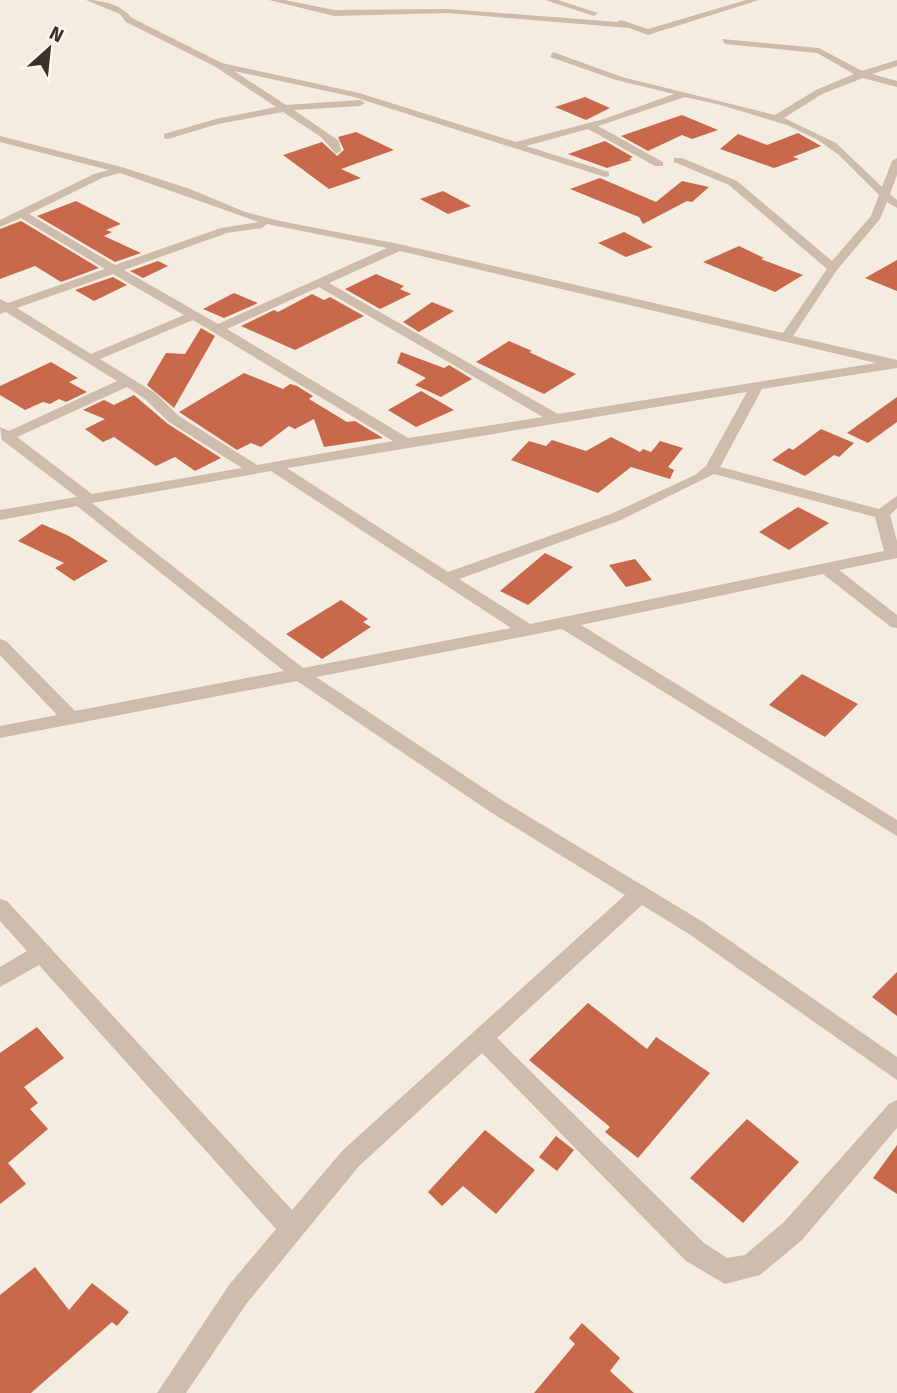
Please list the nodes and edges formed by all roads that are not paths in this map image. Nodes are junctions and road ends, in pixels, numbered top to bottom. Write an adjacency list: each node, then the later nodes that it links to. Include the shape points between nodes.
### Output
1 (90, 0): 9 (street, via 122,12 180,48)
2 (273, 0): 5 (street, via 334,13 448,11)
3 (549, 0): 5 (street)
4 (755, 0): 5 (street, via 648,32)
5 (630, 26)
6 (725, 41): 10 (street, via 820,51)
7 (553, 55): 12 (street, via 585,69)
8 (897, 63): 10 (street)
9 (219, 65): 13 (street); 14 (street)
10 (860, 74): 11 (street); 15 (street, via 811,95)
11 (897, 84)
12 (681, 95): 15 (street); 16 (street)
13 (382, 103): 14 (street); 19 (street)
14 (280, 107): 17 (street); 20 (street, via 325,135)
15 (776, 118): 26 (street, via 838,147)
16 (590, 126): 19 (street); 23 (street)
17 (168, 136)
18 (0, 139): 24 (street)
19 (513, 146): 25 (street)
20 (336, 150)
21 (678, 160): 32 (street, via 733,183)
22 (897, 160): 26 (street)
23 (659, 164)
24 (121, 170): 28 (street, via 98,176); 30 (street)
25 (605, 174)
26 (884, 195): 27 (street); 32 (street, via 876,217)
27 (897, 205)
28 (23, 215): 29 (street); 33 (street)
29 (0, 224)
30 (280, 225): 31 (street); 33 (street, via 225,230)
31 (399, 247): 34 (street); 38 (street)
32 (833, 268): 38 (street)
33 (111, 269): 35 (street); 36 (street)
34 (322, 284): 37 (street); 43 (street)
35 (2, 307): 39 (street)
36 (192, 316): 37 (street); 39 (street)
37 (217, 329): 45 (street, via 344,401)
38 (787, 336): 40 (street)
39 (92, 358): 41 (street)
40 (896, 363): 42 (street)
41 (127, 382): 44 (street); 48 (street, via 174,419)
42 (758, 384): 43 (street); 47 (street)
43 (555, 418): 45 (street)
44 (3, 434): 49 (street)
45 (406, 443): 46 (street)
46 (273, 466): 48 (street); 55 (street)
47 (712, 469): 51 (street); 55 (street, via 616,517)
48 (255, 470): 49 (street)
49 (84, 500): 52 (street); 60 (street)
50 (897, 500): 51 (street)
51 (883, 514): 53 (street)
52 (0, 515)
53 (895, 553): 54 (street)
54 (827, 568): 56 (street); 57 (street)
55 (447, 578): 58 (street)
56 (565, 623): 58 (street); 63 (street)
57 (897, 623)
58 (528, 631): 60 (street)
59 (0, 645): 61 (street)
60 (298, 673): 61 (street); 64 (street, via 496,806)
61 (70, 717): 62 (street)
62 (0, 732)
63 (897, 830)
64 (640, 894): 68 (street); 69 (street, via 696,928)
65 (0, 907): 66 (street)
66 (41, 953): 67 (street); 71 (street)
67 (0, 978)
68 (482, 1038): 70 (street, via 695,1252 724,1271 751,1266 793,1231); 71 (street, via 351,1158)
69 (897, 1070)
70 (897, 1111)
71 (293, 1228): 72 (street, via 238,1294)
72 (170, 1393)

